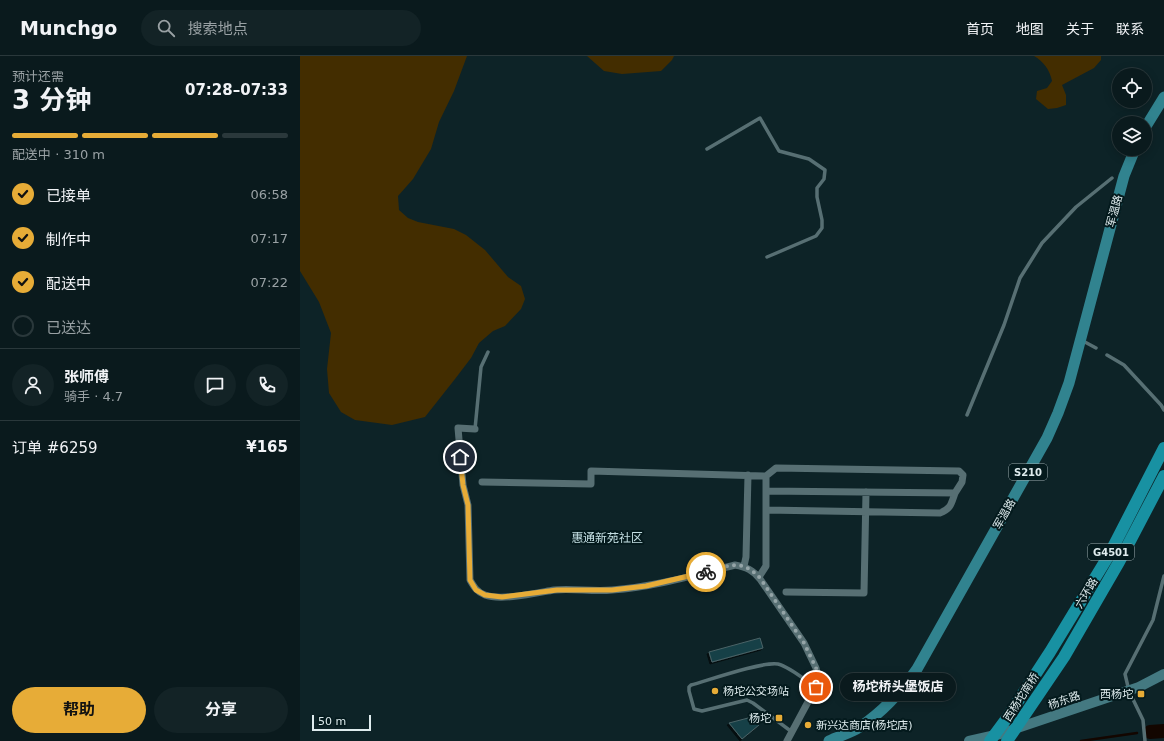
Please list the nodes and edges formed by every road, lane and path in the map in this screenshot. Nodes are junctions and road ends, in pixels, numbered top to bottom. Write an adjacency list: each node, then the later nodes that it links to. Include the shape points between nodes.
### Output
1 (1164, 97): 2 (main road)
2 (1152, 117)
3 (707, 149): 6 (lane, via 760,118 779,151 809,159 825,170 824,179 817,188 822,228 816,236)
4 (1132, 156): 7 (main road, 军温路 / S210, via 1124,176)
5 (1112, 178): 12 (lane, via 1076,207 1042,243 1020,278 1004,325)
6 (767, 257)
7 (1080, 340): 8 (lane); 35 (main road, 军温路 / S210, via 1069,383 1047,438 917,669 901,692 883,709 859,727)
8 (1096, 348)
9 (488, 352): 13 (lane, via 481,367)
10 (1107, 354): 11 (lane, via 1124,365)
11 (1164, 410)
12 (967, 415)
13 (475, 428): 24 (street, via 458,428 463,485 468,505 470,580 476,590 485,595 502,597 557,590 612,590 668,581 735,565)
14 (1164, 448): 28 (highway, 六环路 / G4501, via 1109,555)
15 (748, 475): 16 (street); 18 (street, via 591,471 591,484); 24 (street)
16 (766, 476): 19 (street); 21 (street, via 776,468 959,471 963,475 962,482)
17 (1164, 476): 29 (highway, 六环路 / G4501, via 1119,562)
18 (482, 482)
19 (766, 491): 20 (street); 22 (street)
20 (866, 492): 21 (street); 23 (street)
21 (955, 493): 23 (street, via 947,511 940,513)
22 (766, 510): 23 (street); 26 (street, via 766,566)
23 (866, 512): 27 (street, via 864,593)
24 (744, 566): 26 (street)
25 (1164, 576): 32 (lane, via 1153,620 1126,674)
26 (759, 577): 31 (street, via 804,643 816,668)
27 (786, 592)
28 (1050, 652): 37 (highway, 西杨坨南桥 / G4501)
29 (1064, 657): 38 (highway, 西杨坨南桥 / G4501)
30 (1164, 674): 32 (street, 杨东路, via 1147,684)
31 (816, 687): 33 (street); 33 (lane, via 778,664 754,667 689,687 694,709 698,711 747,700)
32 (1129, 690): 36 (street, 杨东路, via 1000,734); 39 (lane, via 1143,720)
33 (792, 732): 34 (street)
34 (787, 741)
35 (829, 741)
36 (969, 741)
37 (990, 741)
38 (1008, 741)
39 (1145, 741)

